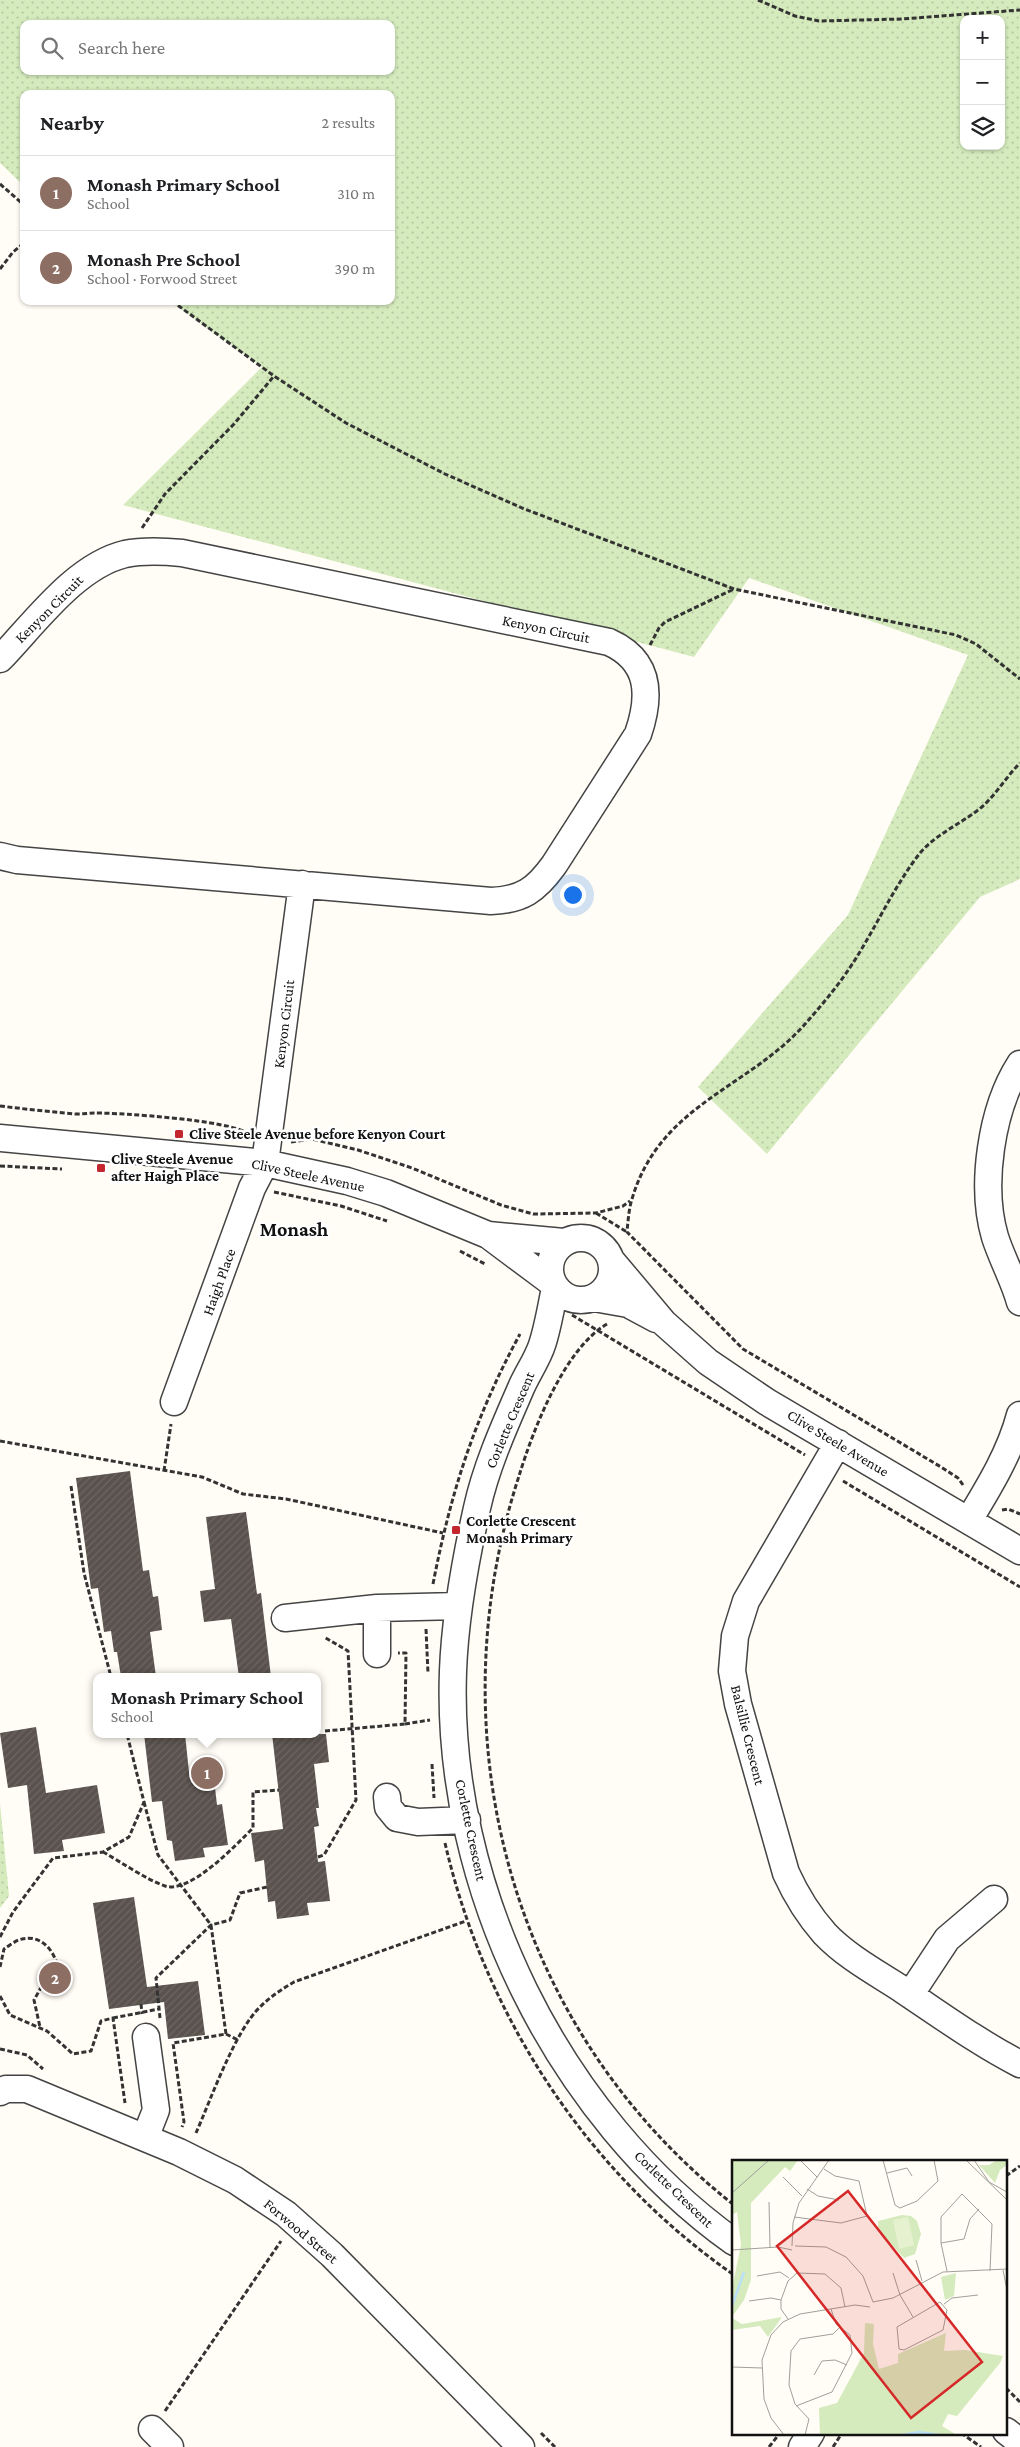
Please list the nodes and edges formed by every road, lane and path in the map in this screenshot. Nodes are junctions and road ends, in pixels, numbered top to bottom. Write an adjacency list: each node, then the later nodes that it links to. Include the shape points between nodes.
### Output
1 (758, 0): 2 (path, via 795,16 819,21 902,19)
2 (1020, 10)
3 (0, 184): 4 (path)
4 (20, 202)
5 (20, 246): 6 (path)
6 (0, 268)
7 (177, 305): 8 (path)
8 (274, 376): 9 (path, via 234,424 165,494); 10 (path, via 346,423 445,474 572,528)
9 (141, 530)
10 (734, 589): 11 (path, via 665,622); 13 (path, via 956,635 976,644)
11 (649, 646)
12 (0, 659): 16 (street, Kenyon Circuit, via 66,589 88,571 126,554 154,550 182,553 610,642 636,662 646,688 646,711 638,734 554,865 527,893 509,900 491,901)
13 (1020, 679)
14 (1020, 763): 24 (path, via 984,805 922,851 849,969 805,1024 779,1049 696,1107 664,1137 649,1158)
15 (0, 856): 16 (street, Kenyon Circuit)
16 (302, 884): 22 (street, Kenyon Circuit)
17 (1020, 1064): 34 (street, via 1000,1110 989,1154 988,1176 990,1218 995,1238)
18 (0, 1106): 19 (path, via 226,1125 240,1128)
19 (252, 1136)
20 (0, 1138): 22 (street, Clive Steele Avenue)
21 (288, 1143): 25 (path, via 312,1139 358,1150 526,1212)
22 (265, 1163): 28 (street, Clive Steele Avenue, via 386,1193); 39 (street, Haigh Place, via 252,1188)
23 (270, 1191): 26 (path, via 341,1206)
24 (630, 1201): 25 (path); 27 (path)
25 (596, 1213): 27 (path)
26 (394, 1223)
27 (627, 1232): 47 (path, via 743,1349 958,1478)
28 (488, 1235): 29 (street, Clive Steele Avenue); 33 (street, Clive Steele Avenue)
29 (564, 1242): 31 (street, via 582,1238 592,1240 600,1244); 33 (street, via 549,1264)
30 (456, 1248): 32 (path)
31 (611, 1260): 35 (street, via 611,1278 607,1286); 36 (street, Clive Steele Avenue)
32 (488, 1266)
33 (553, 1285): 35 (street, via 573,1300); 38 (street, Corlette Crescent)
34 (1019, 1297)
35 (591, 1299): 36 (street, Clive Steele Avenue, via 628,1304); 38 (street, Corlette Crescent)
36 (664, 1323): 42 (street, Clive Steele Avenue, via 735,1382)
37 (521, 1332): 49 (path, via 474,1429)
38 (542, 1347): 53 (street, Corlette Crescent, via 490,1464 477,1505)
39 (174, 1402): 44 (path)
40 (1020, 1415): 48 (street, via 998,1471)
41 (0, 1442): 44 (path)
42 (838, 1443): 48 (street, Clive Steele Avenue); 84 (street, Balsillie Crescent, via 746,1601 735,1636 732,1671 738,1704 794,1891 827,1936)
43 (810, 1459): 78 (path, via 597,1330 570,1362 541,1416 505,1517 487,1621 483,1702 488,1764 500,1834)
44 (164, 1471): 49 (path, via 202,1478 243,1494 286,1499)
45 (839, 1477): 51 (path)
46 (71, 1486): 58 (path, via 84,1573)
47 (966, 1493)
48 (969, 1520): 50 (street, Clive Steele Avenue)
49 (443, 1533): 52 (path)
50 (1020, 1552)
51 (1020, 1587)
52 (429, 1606): 53 (street); 54 (street); 59 (path, via 426,1625)
53 (458, 1606): 71 (street, Corlette Crescent, via 453,1673 456,1755)
54 (377, 1608): 55 (street); 57 (street)
55 (312, 1615): 56 (street); 63 (path, via 312,1628 348,1650)
56 (285, 1618)
57 (377, 1654): 62 (path, via 406,1653)
58 (110, 1673)
59 (428, 1676)
60 (430, 1711): 61 (path)
61 (430, 1720): 62 (path); 64 (path)
62 (405, 1724): 63 (path)
63 (352, 1729): 65 (path); 74 (path, via 356,1800 324,1855)
64 (430, 1730)
65 (325, 1731)
66 (127, 1738): 70 (path)
67 (432, 1758): 72 (path, via 433,1795)
68 (279, 1790): 75 (path, via 253,1792 252,1828 223,1858)
69 (387, 1797): 72 (street, via 388,1807 397,1818)
70 (144, 1802): 73 (path, via 129,1837); 75 (path, via 158,1856)
71 (467, 1820): 72 (street); 79 (street, Corlette Crescent, via 479,1875)
72 (440, 1822): 80 (path)
73 (103, 1852): 75 (path, via 166,1887); 82 (path, via 53,1858 13,1912)
74 (318, 1857)
75 (182, 1886): 81 (path)
76 (267, 1887): 81 (path, via 240,1893 230,1920)
77 (994, 1899): 84 (street, via 947,1940)
78 (520, 1903): 79 (path); 101 (path, via 562,1999 611,2076 662,2138)
79 (492, 1912): 80 (path); 103 (street, Corlette Crescent, via 520,1983 554,2046 592,2103 649,2169)
80 (466, 1921): 91 (path, via 294,1982 259,2007); 104 (path, via 478,1955 510,2021 547,2084 577,2125 659,2215)
81 (211, 1925): 86 (path, via 156,1978); 89 (path)
82 (0, 1937)
83 (0, 1967): 88 (path, via 4,1949 21,1939 39,1940 51,1949 56,1961 34,2000)
84 (910, 1995): 93 (street, Balsillie Crescent)
85 (0, 1996): 88 (path, via 10,2015)
86 (159, 2009): 87 (path); 90 (path)
87 (113, 2018): 88 (path, via 101,2021 91,2051 73,2054); 95 (path)
88 (40, 2028)
89 (226, 2034): 91 (path); 92 (path)
90 (156, 2036): 92 (path); 98 (street, via 156,2110)
91 (238, 2040): 97 (path)
92 (173, 2043): 96 (path, via 184,2122)
93 (1020, 2064)
94 (0, 2092): 98 (street, Forwood Street, via 6,2088 27,2089)
95 (125, 2103)
96 (182, 2127)
97 (196, 2133)
98 (145, 2138): 102 (street, Forwood Street, via 235,2180)
99 (1020, 2166): 100 (path)
100 (1008, 2175)
101 (732, 2203)
102 (294, 2222): 112 (path); 114 (street, Forwood Street, via 332,2255)
103 (732, 2240)
104 (732, 2273)
105 (1008, 2390): 106 (path)
106 (1020, 2402)
107 (1008, 2433): 113 (street)
108 (779, 2434): 115 (path)
109 (810, 2434): 116 (street)
110 (841, 2434): 117 (path)
111 (963, 2434): 118 (path)
112 (161, 2438)
113 (1020, 2442)
114 (521, 2447)
115 (769, 2447)
116 (802, 2447)
117 (833, 2447)
118 (982, 2447)

